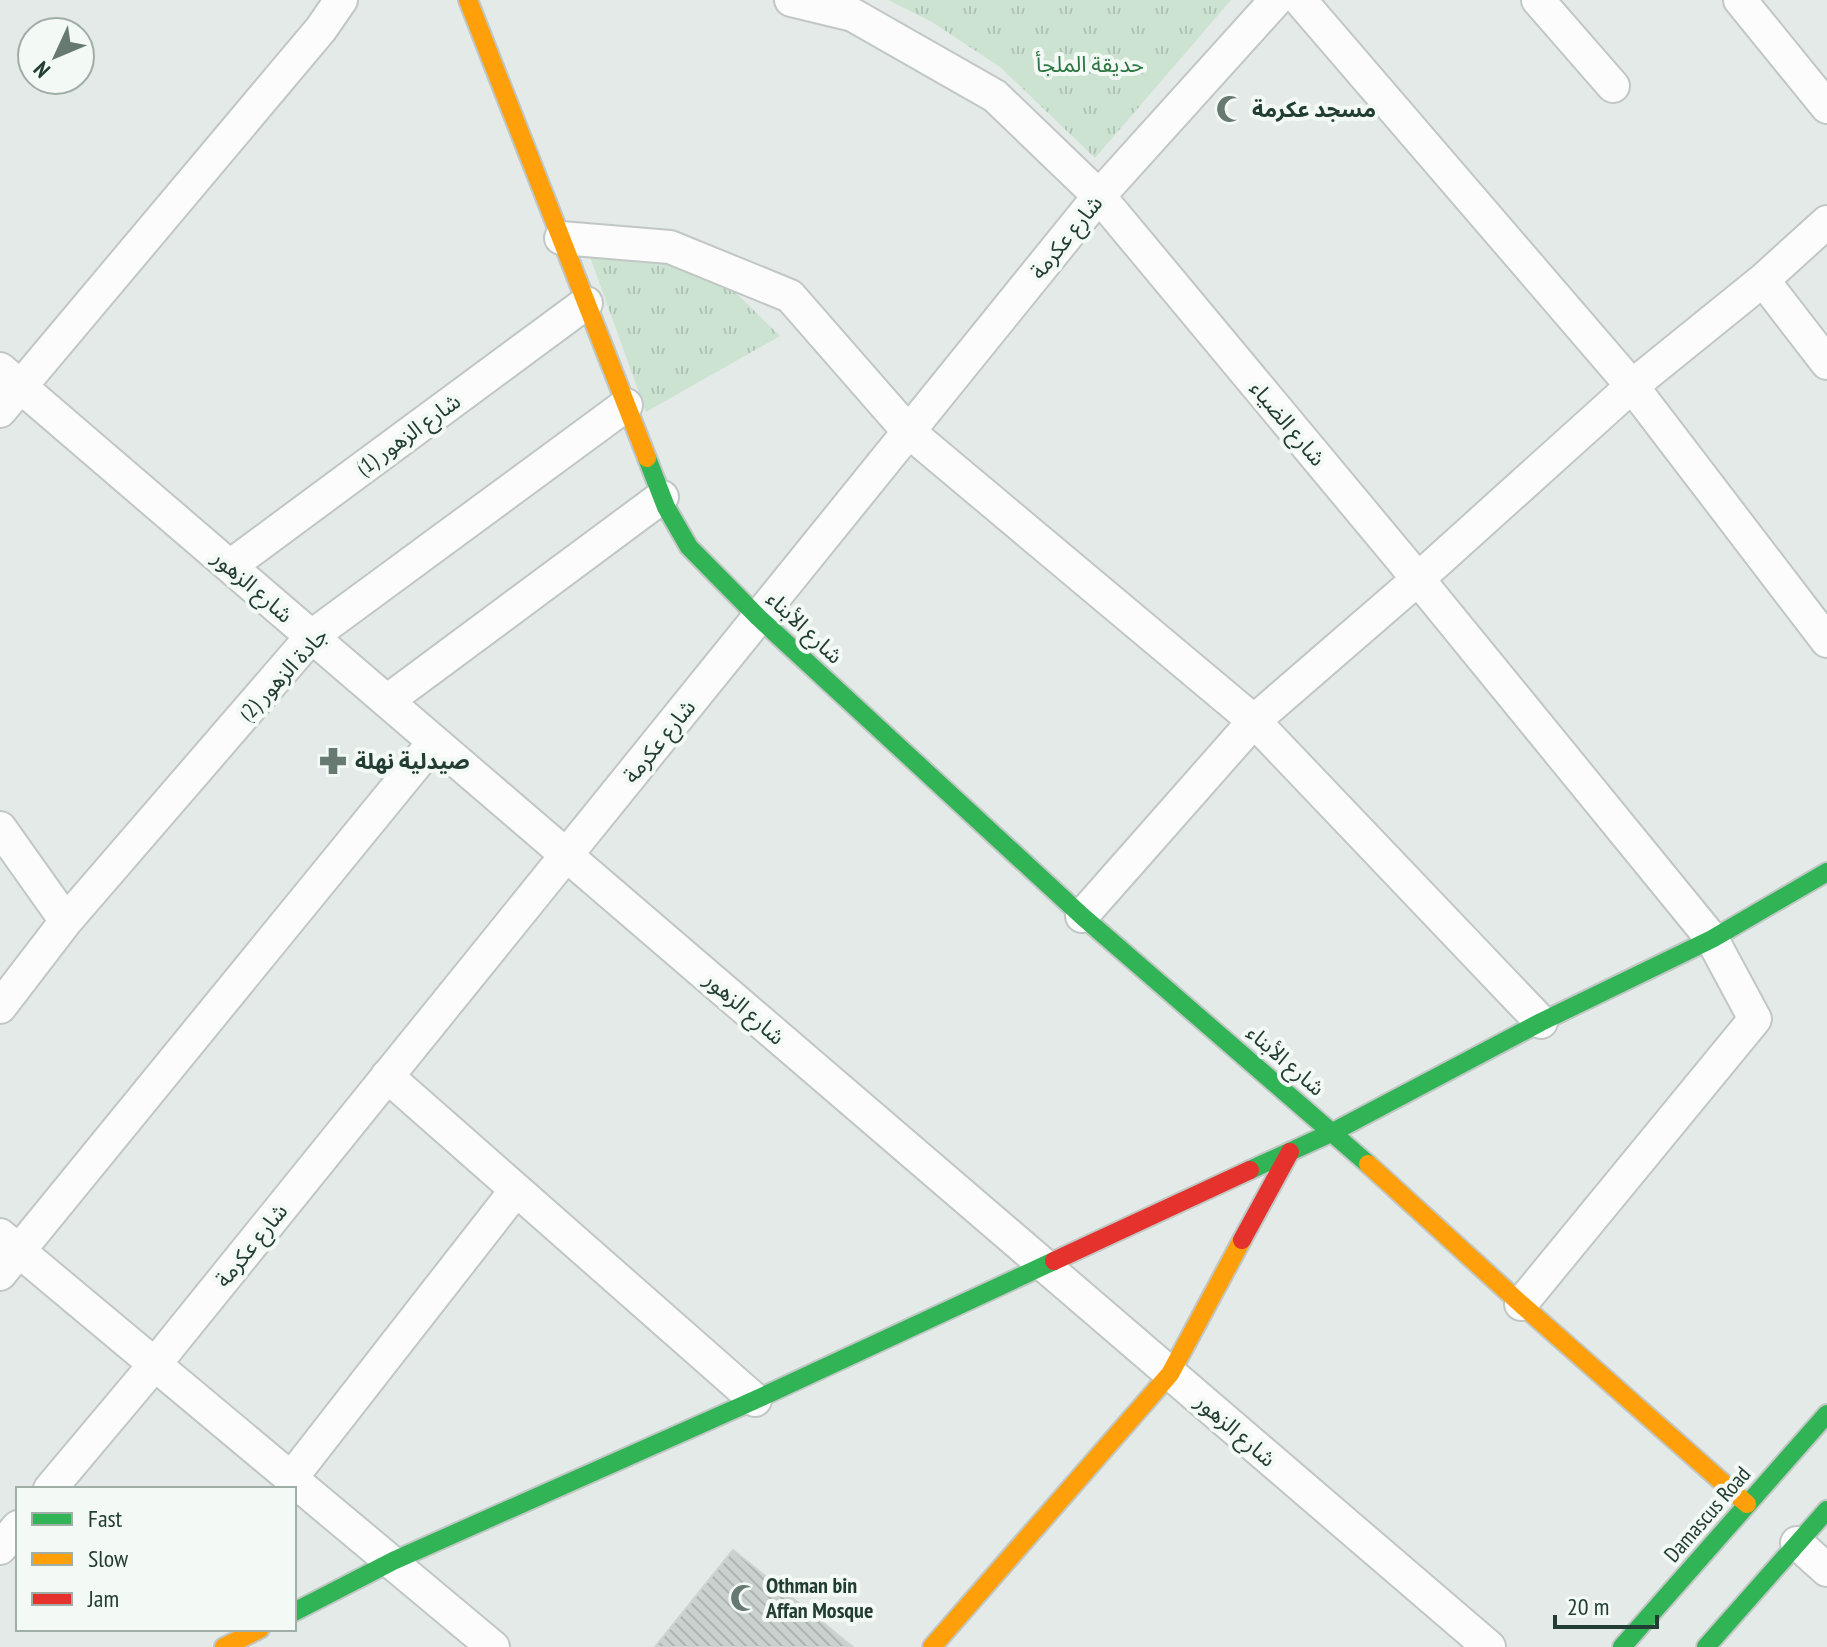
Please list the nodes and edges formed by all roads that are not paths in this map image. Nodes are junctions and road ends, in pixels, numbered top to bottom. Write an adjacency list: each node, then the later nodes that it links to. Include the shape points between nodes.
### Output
1 (341, 0): 16 (street, via 321,29)
2 (468, 0): 12 (main road, شارع الأبناء)
3 (791, 0): 10 (street, شارع الضياء, via 853,15 995,96)
4 (1276, 0): 10 (street, شارع عكرمة)
5 (1300, 0): 17 (street)
6 (1538, 0): 8 (street)
7 (1740, 0): 9 (street)
8 (1613, 86)
9 (1827, 107)
10 (1099, 196): 20 (street, شارع عكرمة); 23 (street, شارع الضياء)
11 (1827, 222): 13 (street)
12 (561, 238): 14 (main road, شارع الأبناء); 20 (street, via 670,247 790,296)
13 (1763, 280): 15 (street); 17 (street)
14 (586, 303): 18 (main road, شارع الأبناء); 22 (street, شارع الزهور (1))
15 (1827, 363)
16 (10, 378): 19 (street); 22 (street, شارع الزهور)
17 (1632, 386): 23 (street); 26 (street)
18 (626, 405): 21 (main road, شارع الأبناء); 25 (street, جادة الزهور (2))
19 (0, 411)
20 (908, 431): 24 (street, شارع عكرمة); 28 (street)
21 (662, 497): 24 (main road, شارع الأبناء, via 689,547); 27 (street)
22 (230, 566): 25 (street, شارع الزهور)
23 (1418, 579): 28 (street); 35 (street, شارع الضياء)
24 (758, 617): 31 (street, شارع عكرمة); 33 (main road, شارع الأبناء)
25 (312, 636): 27 (street, شارع الزهور); 34 (street, جادة الزهور (2))
26 (1827, 641)
27 (387, 701): 29 (street, شارع الزهور)
28 (1254, 721): 33 (street); 37 (street)
29 (434, 742): 31 (street, شارع الزهور); 42 (street)
30 (0, 828): 34 (street)
31 (566, 855): 38 (street, شارع عكرمة); 43 (street, شارع الزهور)
32 (1827, 872): 35 (main road)
33 (1082, 916): 39 (main road, شارع الأبناء)
34 (66, 921): 36 (street, جادة الزهور (2))
35 (1712, 939): 37 (main road); 44 (street, شارع الضياء, via 1755,1019)
36 (0, 1007)
37 (1541, 1022): 39 (main road)
38 (387, 1076): 41 (street); 45 (street, شارع عكرمة)
39 (1333, 1132): 40 (main road); 44 (main road, شارع الأبناء)
40 (1290, 1152): 43 (main road); 46 (main road)
41 (516, 1190): 47 (street); 49 (street)
42 (6, 1253): 45 (street)
43 (1046, 1267): 46 (street, شارع الزهور); 47 (main road)
44 (1521, 1304): 51 (main road, شارع الأبناء)
45 (155, 1364): 49 (street); 50 (street, شارع عكرمة)
46 (1170, 1374): 62 (main road); 63 (street, شارع الزهور)
47 (755, 1400): 56 (main road)
48 (1827, 1414): 51 (main road, Damascus Road)
49 (292, 1477): 56 (street)
50 (52, 1487)
51 (1747, 1504): 64 (main road, Damascus Road)
52 (1827, 1510): 54 (main road)
53 (16, 1529): 55 (street)
54 (1797, 1543): 57 (street); 65 (main road)
55 (0, 1548)
56 (393, 1561): 58 (main road); 61 (street)
57 (1827, 1570)
58 (296, 1611)
59 (256, 1631): 60 (main road)
60 (224, 1647)
61 (493, 1647)
62 (932, 1647)
63 (1489, 1647)
64 (1622, 1647)
65 (1706, 1647)

